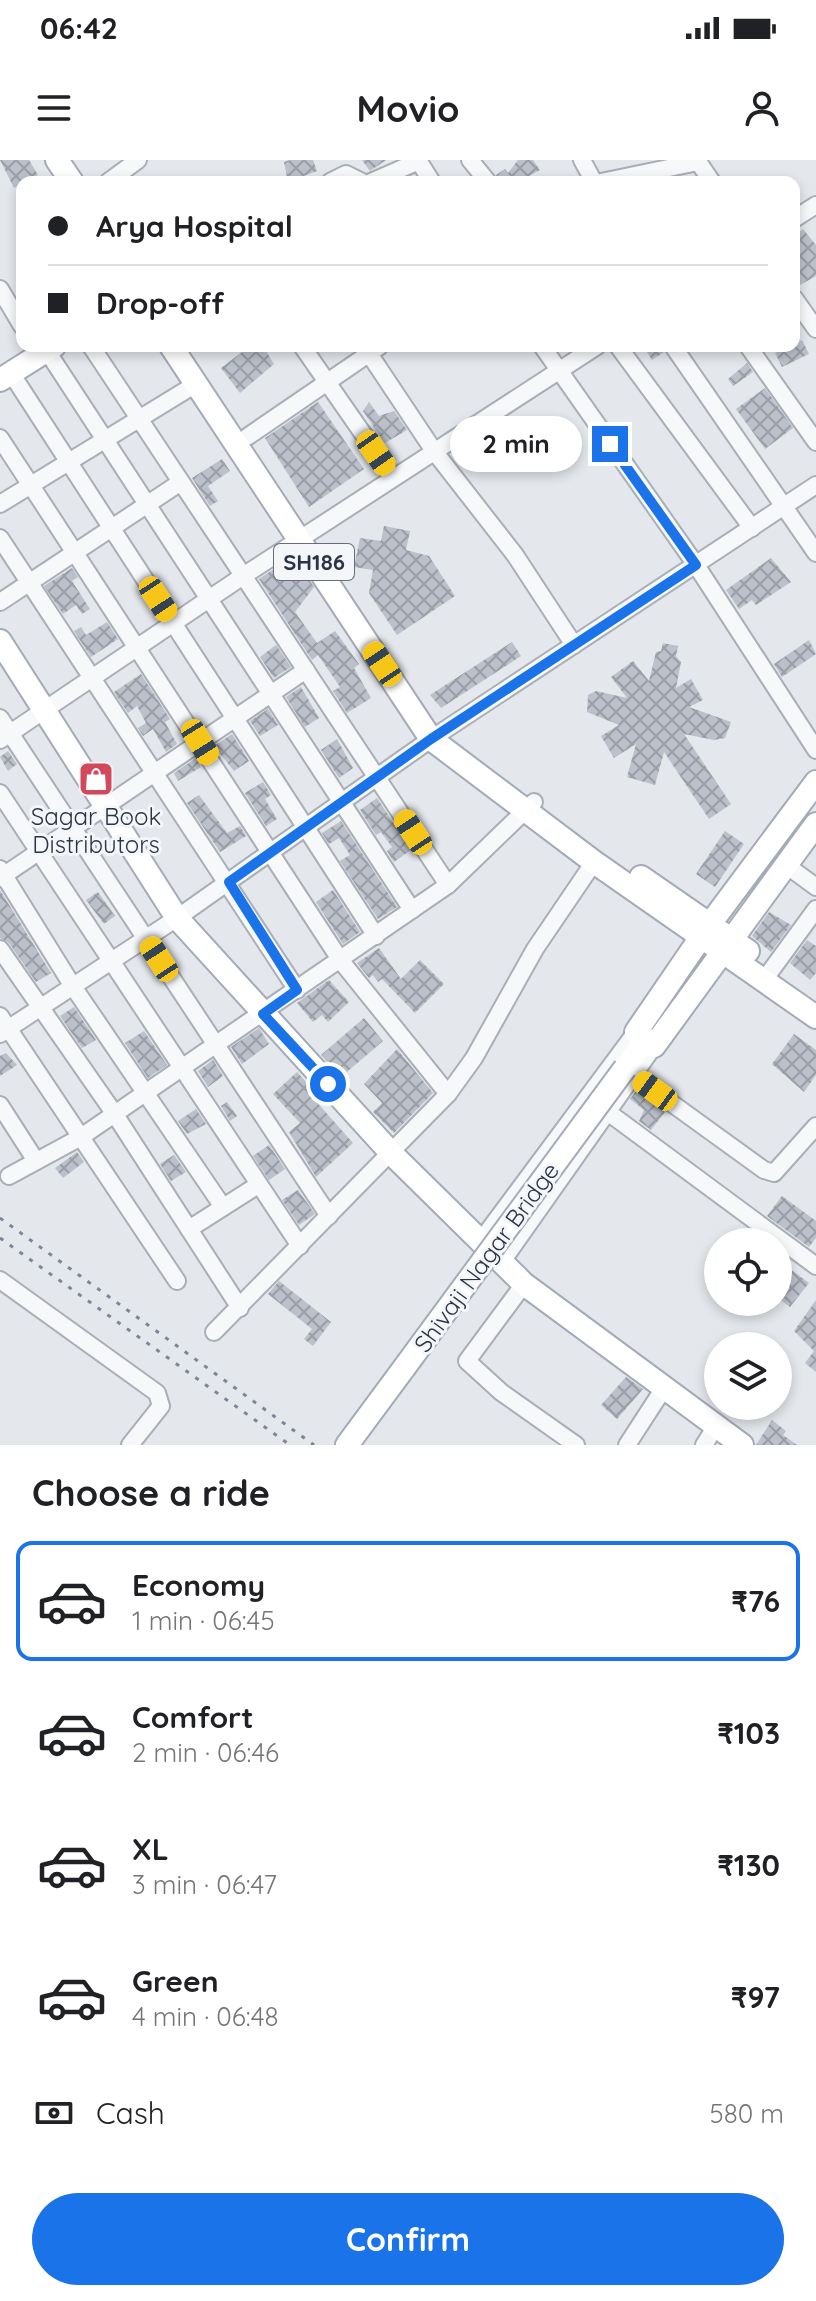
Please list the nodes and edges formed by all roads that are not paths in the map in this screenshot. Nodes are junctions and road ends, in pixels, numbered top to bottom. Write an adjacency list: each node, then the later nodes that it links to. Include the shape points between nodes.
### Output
1 (138, 160): 5 (street)
2 (470, 160): 7 (street)
3 (418, 161): 6 (street)
4 (698, 161): 8 (street)
5 (116, 176)
6 (384, 176)
7 (483, 176)
8 (629, 176)
9 (0, 289): 11 (street)
10 (800, 306): 12 (street)
11 (16, 316)
12 (816, 329)
13 (41, 352): 27 (main road)
14 (45, 352): 33 (street)
15 (95, 352): 30 (street)
16 (175, 352): 29 (main road, SH186)
17 (190, 352): 31 (main road)
18 (306, 352): 28 (street)
19 (366, 352): 28 (street)
20 (373, 352): 35 (street)
21 (546, 352): 26 (street)
22 (588, 352): 26 (street)
23 (622, 352): 45 (street)
24 (677, 352): 43 (street)
25 (752, 352): 34 (street)
26 (558, 371): 35 (street); 50 (street)
27 (6, 376): 36 (street)
28 (326, 381): 31 (street); 37 (street)
29 (196, 384): 30 (street); 46 (main road, SH186)
30 (139, 418): 33 (street); 38 (street)
31 (247, 437): 46 (main road)
32 (0, 438): 39 (street)
33 (105, 439): 36 (street); 42 (street)
34 (816, 442)
35 (434, 451): 37 (street); 57 (street, via 515,555)
36 (68, 462): 39 (street); 44 (street)
37 (393, 477): 46 (street)
38 (181, 482): 42 (street); 51 (street)
39 (31, 485): 41 (street); 48 (street)
40 (816, 485): 43 (street)
41 (0, 504)
42 (148, 505): 44 (street); 53 (street)
43 (782, 508): 45 (street); 49 (street)
44 (112, 528): 48 (street); 55 (street)
45 (752, 528): 50 (street)
46 (304, 536): 51 (street); 65 (main road, SH186)
47 (0, 538): 52 (street)
48 (76, 552): 52 (street); 58 (street)
49 (816, 553)
50 (696, 565): 57 (street); 68 (street)
51 (243, 576): 53 (street); 59 (street)
52 (29, 583): 54 (street); 60 (street)
53 (209, 599): 55 (street); 61 (street)
54 (0, 602)
55 (173, 623): 58 (street); 64 (street)
56 (0, 641): 62 (main road)
57 (574, 645): 65 (street)
58 (137, 648): 60 (street); 67 (street)
59 (306, 670): 61 (street); 70 (street)
60 (93, 677): 62 (street); 69 (street)
61 (271, 693): 64 (street); 73 (street)
62 (44, 710): 66 (street); 74 (main road)
63 (0, 718): 66 (street)
64 (234, 718): 67 (street); 77 (street)
65 (437, 736): 70 (street); 75 (main road, SH186)
66 (5, 737): 78 (street)
67 (200, 742): 69 (street); 80 (street)
68 (816, 750)
69 (156, 772): 74 (street); 84 (street)
70 (378, 778): 73 (street); 85 (street)
71 (816, 782): 90 (main road)
72 (0, 793): 79 (street)
73 (342, 803): 77 (street); 88 (street)
74 (105, 806): 78 (street); 89 (main road)
75 (530, 807): 81 (main road, SH186); 85 (street); 90 (main road)
76 (816, 824): 82 (main road)
77 (306, 828): 80 (street); 91 (street)
78 (73, 829): 79 (street); 92 (street)
79 (39, 852): 83 (street); 95 (street)
80 (269, 854): 84 (street); 96 (street)
81 (594, 862): 90 (main road); 110 (street)
82 (786, 865): 86 (street); 93 (main road)
83 (1, 874): 98 (street)
84 (229, 882): 89 (street); 99 (street)
85 (448, 885): 88 (street)
86 (816, 887)
87 (816, 909): 97 (street)
88 (412, 910): 91 (street)
89 (177, 918): 92 (street); 102 (main road)
90 (705, 931): 93 (main road); 105 (main road)
91 (376, 936): 96 (street)
92 (145, 938): 95 (street); 106 (street)
93 (727, 946): 97 (main road); 105 (main road)
94 (0, 949): 101 (street)
95 (111, 960): 98 (street); 107 (street)
96 (341, 961): 99 (street); 110 (street)
97 (769, 974): 100 (main road); 103 (main road)
98 (72, 985): 101 (street); 109 (street)
99 (297, 990): 102 (street)
100 (816, 998)
101 (38, 1008): 104 (street); 112 (street)
102 (263, 1014): 106 (street); 116 (main road)
103 (816, 1017)
104 (3, 1027): 115 (street)
105 (645, 1039): 108 (main road, Shivaji Nagar Bridge); 123 (street)
106 (215, 1046): 107 (street); 121 (street)
107 (182, 1067): 109 (street); 119 (street)
108 (630, 1072): 113 (street); 114 (street, via 774,1173); 135 (main road, Shivaji Nagar Bridge, bridge)
109 (146, 1091): 112 (street); 120 (street)
110 (448, 1094): 116 (street)
111 (0, 1105): 117 (street)
112 (114, 1113): 115 (street); 122 (street)
113 (609, 1113): 125 (street); 126 (street)
114 (816, 1126)
115 (81, 1137): 117 (street); 128 (street)
116 (392, 1154): 121 (street); 123 (main road)
117 (36, 1161): 118 (street)
118 (9, 1176)
119 (258, 1185): 120 (street); 124 (street)
120 (223, 1207): 122 (street)
121 (329, 1216): 124 (street)
122 (189, 1229): 130 (street)
123 (480, 1242): 125 (main road)
124 (300, 1246): 130 (street)
125 (501, 1263): 129 (main road)
126 (816, 1266)
127 (0, 1280): 134 (street, via 157,1393 161,1406)
128 (177, 1281)
129 (524, 1284): 132 (main road); 136 (street, via 467,1361)
130 (240, 1308): 131 (street)
131 (214, 1332)
132 (664, 1388): 133 (main road); 137 (street)
133 (710, 1436): 138 (main road)
134 (130, 1445)
135 (347, 1445)
136 (576, 1445)
137 (627, 1445)
138 (742, 1445)

